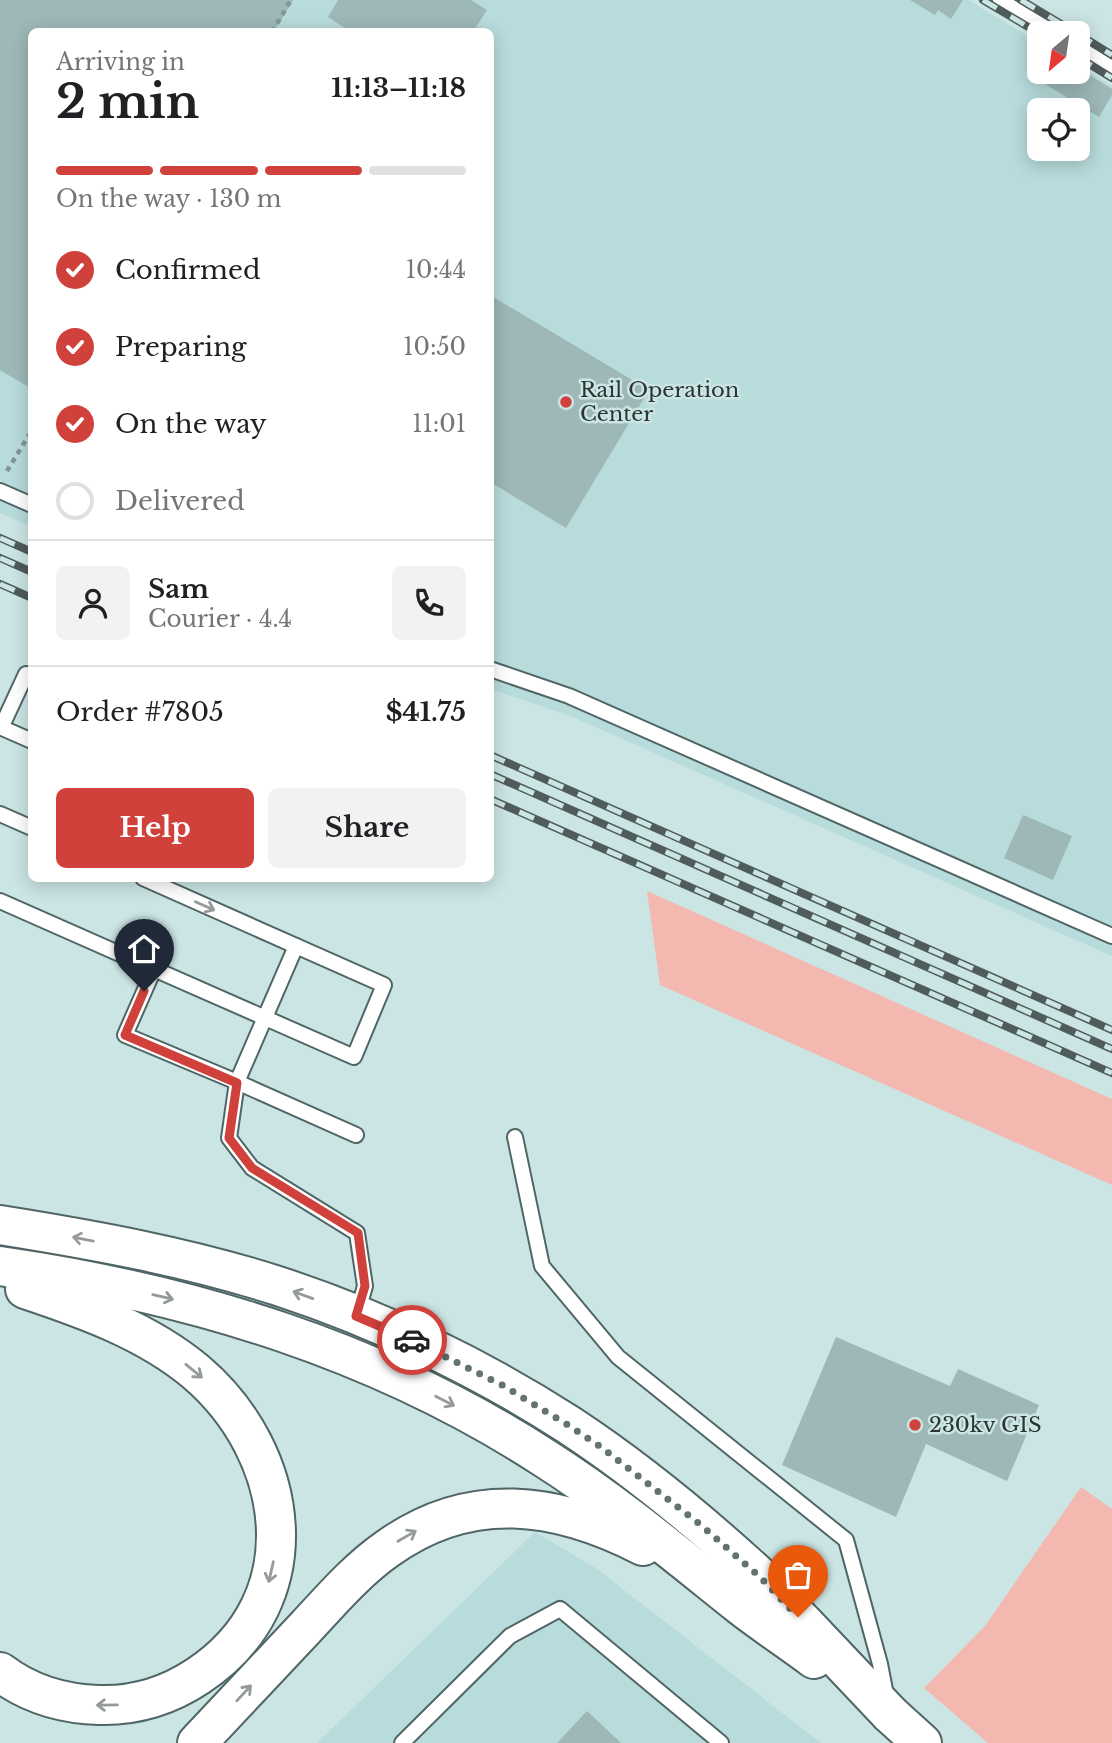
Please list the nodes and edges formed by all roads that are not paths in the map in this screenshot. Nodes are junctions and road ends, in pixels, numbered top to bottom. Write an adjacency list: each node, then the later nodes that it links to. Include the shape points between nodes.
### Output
1 (1000, 0): 2 (lane)
2 (1035, 21)
3 (1090, 54): 4 (lane)
4 (1112, 68)
5 (0, 491): 6 (lane)
6 (28, 503)
7 (494, 670): 15 (lane, via 569,696)
8 (28, 675): 9 (lane)
9 (1, 728): 10 (lane)
10 (28, 739)
11 (0, 814): 12 (lane)
12 (28, 826)
13 (152, 882): 16 (lane, one-way to 16)
14 (0, 901): 17 (lane)
15 (1112, 936)
16 (296, 946): 18 (lane); 18 (lane, via 384,985 354,1057)
17 (154, 969): 18 (lane); 19 (lane, via 125,1035)
18 (265, 1018): 19 (lane)
19 (237, 1083): 20 (lane); 25 (lane, via 229,1138 252,1168 358,1233 365,1286)
20 (356, 1135)
21 (514, 1137): 28 (lane, via 542,1266 618,1357 846,1540)
22 (0, 1225): 25 (highway, one-way to 22, via 216,1268)
23 (0, 1266): 26 (highway, one-way to 26, via 216,1310 386,1372 456,1406 544,1458 621,1510)
24 (0, 1281): 27 (highway, one-way to 27, via 118,1324 195,1371 224,1399 260,1455 273,1496 277,1535 269,1582 251,1622 221,1659 175,1690 125,1704 77,1703 39,1695)
25 (356, 1316): 28 (highway, via 502,1385 611,1455 761,1578)
26 (720, 1588): 28 (highway); 29 (highway, one-way to 26, via 371,1562 422,1528 462,1513 502,1507 566,1515 635,1542)
27 (0, 1672)
28 (890, 1714): 32 (highway)
29 (197, 1743)
30 (402, 1743): 31 (lane, via 510,1636 560,1609)
31 (721, 1743)
32 (922, 1743)

